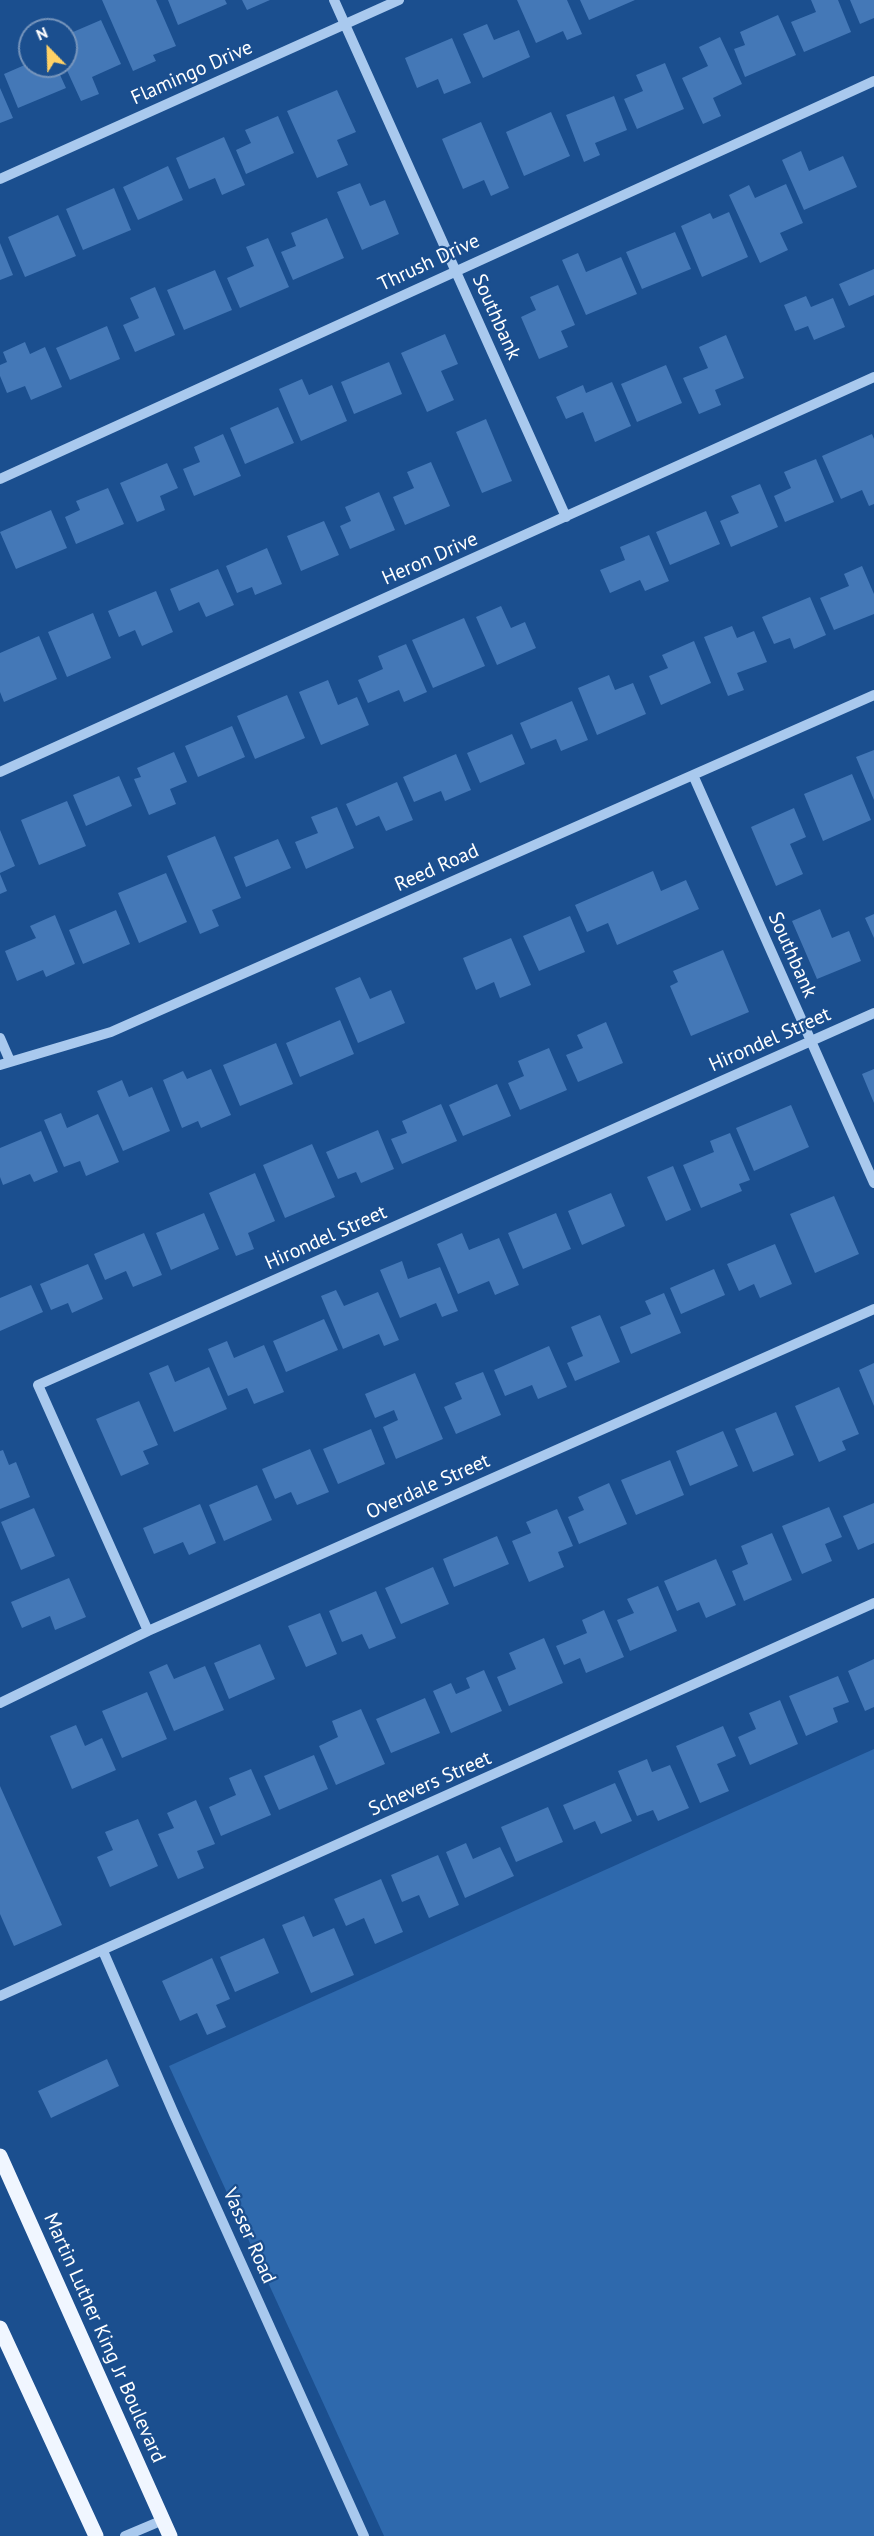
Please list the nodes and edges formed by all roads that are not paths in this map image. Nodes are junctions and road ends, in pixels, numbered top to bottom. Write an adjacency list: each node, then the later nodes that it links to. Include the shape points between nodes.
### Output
1 (334, 0): 3 (street, Southbank)
2 (399, 0): 3 (street, Flamingo Drive)
3 (345, 24): 5 (street, Flamingo Drive); 6 (street, Southbank)
4 (874, 81): 6 (street, Thrush Drive)
5 (0, 179)
6 (456, 271): 8 (street, Thrush Drive); 9 (street, Southbank)
7 (874, 377): 9 (street, Heron Drive)
8 (0, 479)
9 (566, 517): 11 (street, Heron Drive)
10 (874, 694): 12 (street, Reed Road)
11 (0, 772)
12 (693, 775): 15 (street, Southbank); 16 (street, Reed Road, via 111,1032)
13 (874, 1013): 15 (street, Hirondel Street)
14 (0, 1038): 16 (street)
15 (811, 1042): 17 (street, Southbank); 20 (street, Hirondel Street, via 38,1385)
16 (3, 1063)
17 (874, 1183)
18 (874, 1309): 20 (street, Overdale Street)
19 (874, 1603): 22 (street, Schevers Street)
20 (148, 1631): 21 (street, Overdale Street)
21 (0, 1703)
22 (103, 1951): 23 (street, Schevers Street); 30 (street, Vasser Road)
23 (0, 1996)
24 (0, 2156): 26 (main road, Martin Luther King Jr Boulevard)
25 (0, 2328): 27 (main road)
26 (163, 2520): 28 (street); 29 (main road, Martin Luther King Jr Boulevard)
27 (96, 2536)
28 (125, 2536)
29 (170, 2536)
30 (364, 2536)

